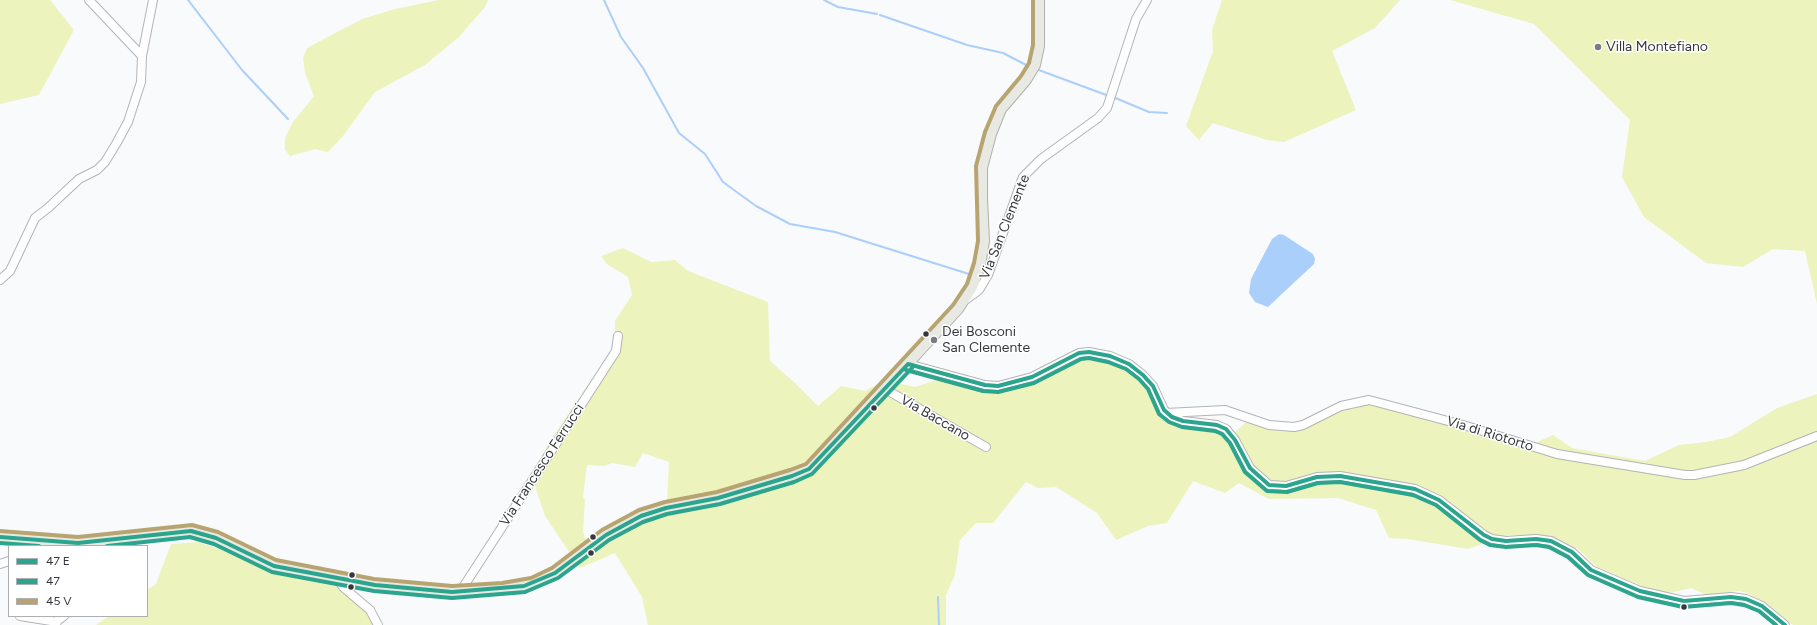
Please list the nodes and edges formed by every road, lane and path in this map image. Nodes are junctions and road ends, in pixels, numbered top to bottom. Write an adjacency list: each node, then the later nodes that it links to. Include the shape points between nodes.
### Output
1 (89, 0): 5 (street)
2 (154, 0): 5 (street)
3 (1039, 0): 7 (main road, via 1039,46 1034,68 1006,102 991,134 982,172 985,232 983,250 977,275)
4 (1147, 0): 7 (street, Via San Clemente, via 1136,19 1104,112 1041,159 1023,177 988,275 979,290)
5 (142, 56): 6 (street, via 141,82 128,122 105,162 97,170 79,178 35,218 10,271)
6 (0, 280)
7 (964, 301): 9 (main road)
8 (618, 336): 17 (street, Via Francesco Ferrucci, via 616,351)
9 (908, 364): 10 (main road); 11 (street, via 985,385 998,386 1032,377 1078,353 1103,354 1129,364 1143,375 1153,386)
10 (884, 389): 13 (street, Via Baccano); 17 (main road, via 820,459 800,473 718,498 666,508 641,516 606,535 567,566 533,584)
11 (1166, 413): 12 (street, Via di Riotorto, via 1225,410 1274,426 1294,427 1303,426 1341,406 1369,400 1462,424 1557,454 1685,475 1738,467); 23 (street, via 1177,419 1217,425 1226,429 1250,468 1269,485 1286,486 1317,477 1334,476 1415,489 1439,500 1492,539 1551,541 1572,552 1594,572 1640,591 1684,601 1731,597 1746,599 1762,606)
12 (1817, 436)
13 (986, 447)
14 (0, 537): 15 (main road, via 28,538)
15 (71, 545): 16 (main road, via 191,532 216,538 274,566)
16 (336, 578): 17 (main road, via 375,585); 22 (street, via 343,588 370,610)
17 (460, 592)
18 (26, 617): 20 (street)
19 (63, 617): 20 (street)
20 (57, 622): 21 (street)
21 (47, 625)
22 (378, 625)
23 (1785, 625)

